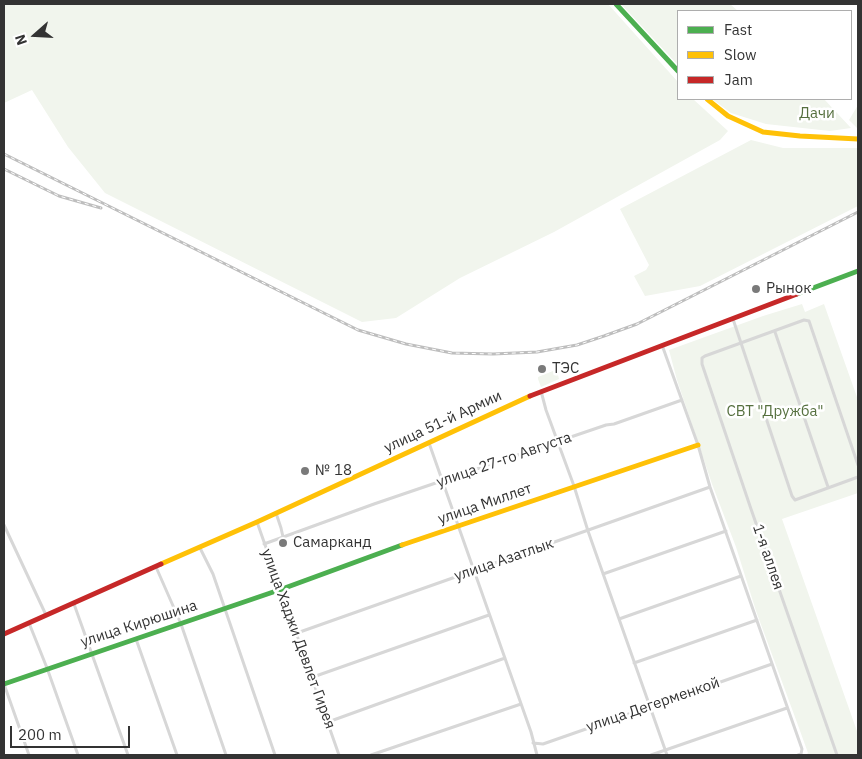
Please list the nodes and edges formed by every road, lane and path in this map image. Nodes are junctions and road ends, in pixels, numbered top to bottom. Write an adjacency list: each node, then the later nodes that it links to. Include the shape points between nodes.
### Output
1 (616, 4): 2 (main road)
2 (677, 70)
3 (708, 100): 4 (main road, via 728,116 763,132)
4 (858, 139)
5 (858, 271): 6 (main road, улица 51-й Армии)
6 (733, 319): 8 (street); 9 (main road, улица 51-й Армии)
7 (775, 332): 8 (street); 15 (street, via 809,321); 20 (street)
8 (741, 343): 20 (street, via 792,496 795,500); 71 (street, 1-я аллея, via 705,356 702,364)
9 (662, 345): 10 (main road, улица 51-й Армии); 11 (street)
10 (541, 391): 12 (street); 13 (main road, улица 51-й Армии)
11 (682, 400): 12 (street, улица 27-го Августа); 14 (street)
12 (558, 442): 17 (street, улица 27-го Августа); 18 (street)
13 (429, 443): 17 (street); 21 (main road, улица 51-й Армии)
14 (698, 445): 18 (main road, улица Миллет); 19 (street)
15 (858, 465)
16 (858, 477): 20 (street)
17 (442, 481): 24 (street); 27 (street, улица 27-го Августа)
18 (574, 486): 24 (main road, улица Миллет); 25 (street)
19 (710, 487): 25 (street, улица Азатлык); 26 (street)
20 (828, 488)
21 (276, 514): 22 (main road, улица 51-й Армии); 27 (street)
22 (257, 522): 28 (street, улица Хаджи Девлет Гирея); 29 (main road, улица 51-й Армии)
23 (4, 525): 38 (street)
24 (458, 526): 31 (street); 34 (main road, улица Миллет)
25 (588, 531): 31 (street, улица Азатлык); 32 (street)
26 (726, 531): 32 (street); 33 (street)
27 (283, 538): 28 (street, улица 27-го Августа)
28 (264, 544): 34 (street, улица Хаджи Девлет Гирея)
29 (200, 548): 30 (main road, улица 51-й Армии); 36 (street)
30 (156, 567): 35 (main road, улица 51-й Армии); 42 (street)
31 (474, 570): 37 (street); 43 (street, улица Азатлык)
32 (603, 574): 39 (street)
33 (741, 576): 39 (street); 40 (street)
34 (282, 589): 36 (main road, улица Кирюшина); 43 (street, улица Хаджи Девлет Гирея)
35 (74, 604): 38 (main road, улица 51-й Армии); 46 (street)
36 (224, 608): 42 (main road, улица Кирюшина); 65 (street)
37 (489, 614): 47 (street); 51 (street)
38 (46, 615): 41 (main road, улица 51-й Армии)
39 (618, 619): 48 (street)
40 (757, 620): 48 (street); 49 (street)
41 (29, 623): 44 (main road, улица 51-й Армии); 50 (street)
42 (180, 624): 45 (main road, улица Кирюшина); 64 (street)
43 (297, 633): 51 (street, улица Хаджи Девлет Гирея)
44 (4, 634)
45 (136, 639): 46 (main road, улица Кирюшина); 63 (street)
46 (92, 653): 50 (main road, улица Кирюшина); 62 (street)
47 (505, 658): 53 (street); 56 (street)
48 (634, 663): 54 (street)
49 (772, 664): 54 (street, улица Дегерменкой); 55 (street)
50 (47, 668): 52 (main road, улица Кирюшина); 61 (street)
51 (313, 677): 56 (street, улица Хаджи Девлет Гирея)
52 (4, 684): 60 (street)
53 (521, 704): 57 (street); 67 (street)
54 (650, 706): 57 (street, улица Дегерменкой, via 543,744); 58 (street)
55 (788, 708): 58 (street); 59 (street, via 802,749)
56 (328, 722): 66 (street, улица Хаджи Девлет Гирея)
57 (533, 743): 68 (street)
58 (666, 750): 69 (street); 70 (street)
59 (799, 754)
60 (29, 755)
61 (78, 755)
62 (128, 755)
63 (177, 755)
64 (226, 755)
65 (275, 755)
66 (339, 755)
67 (371, 755)
68 (537, 755)
69 (651, 755)
70 (668, 755)
71 (838, 755)

